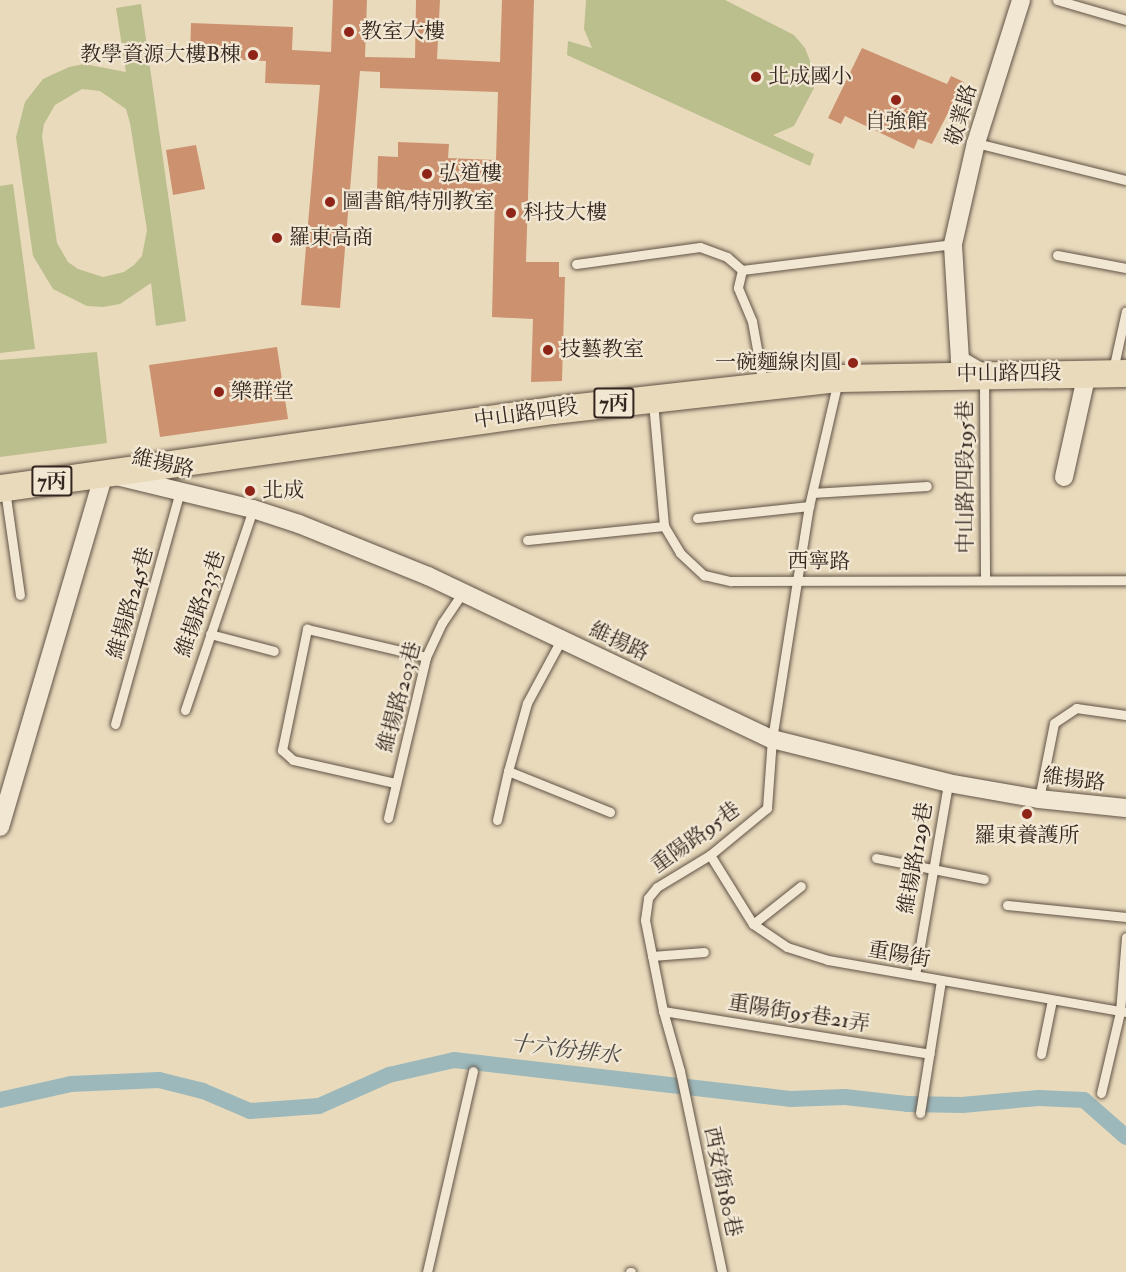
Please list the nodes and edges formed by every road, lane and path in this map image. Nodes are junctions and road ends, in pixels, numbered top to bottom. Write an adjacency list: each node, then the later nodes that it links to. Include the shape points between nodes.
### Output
1 (1021, 0): 4 (street, 敬業路)
2 (1057, 0): 3 (lane)
3 (1126, 20)
4 (976, 143): 5 (lane); 6 (street, 敬業路)
5 (1126, 180)
6 (953, 244): 10 (lane); 13 (street, 敬業路, via 960,360)
7 (1057, 255): 9 (lane)
8 (576, 264): 10 (lane, via 700,247 727,257)
9 (1126, 268)
10 (742, 270): 15 (lane, via 738,288 753,321)
11 (1126, 311): 12 (lane)
12 (1108, 373): 13 (main road, 中山路四段 / 7丙); 18 (street)
13 (984, 374): 14 (main road, 中山路四段 / 7丙); 29 (lane, 中山路四段195巷)
14 (839, 378): 15 (main road, 中山路四段 / 7丙); 22 (lane, 重陽路95巷)
15 (763, 386): 16 (main road, 中山路四段 / 7丙)
16 (652, 400): 17 (main road, 中山路四段 / 7丙, via 552,410); 26 (lane, 西寧路)
17 (104, 473): 20 (main road, 中山路四段 / 7丙); 21 (street, 維揚路); 49 (street)
18 (1064, 477)
19 (927, 486): 22 (lane)
20 (2, 488): 32 (lane)
21 (180, 491): 24 (street, 維揚路); 39 (lane, 維揚路245巷)
22 (812, 493): 23 (lane, 重陽路95巷)
23 (809, 506): 25 (lane); 28 (lane, 重陽路95巷)
24 (252, 509): 31 (street, 維揚路, via 299,524); 33 (lane, 維揚路233巷)
25 (697, 518)
26 (664, 526): 27 (lane); 28 (lane, 西寧路, via 680,553 704,575 731,581)
27 (527, 540)
28 (797, 579): 29 (lane, 西寧路); 40 (lane, 重陽路95巷)
29 (985, 580): 30 (lane, 西寧路)
30 (1126, 580)
31 (462, 593): 34 (street, 維揚路); 36 (lane, 維揚路203巷)
32 (20, 595)
33 (210, 634): 35 (lane); 37 (lane, 維揚路233巷)
34 (561, 640): 40 (street, 維揚路); 41 (lane, via 527,703)
35 (274, 651)
36 (426, 657): 42 (lane, 維揚路203巷); 42 (lane, via 308,629 282,750 293,760)
37 (185, 710)
38 (1126, 715): 44 (lane, via 1076,708 1054,723)
39 (115, 724)
40 (772, 739): 43 (street, 維揚路); 50 (lane, 重陽路95巷, via 767,808)
41 (508, 771): 46 (lane); 48 (lane)
42 (396, 783): 47 (lane, 維揚路203巷)
43 (948, 783): 44 (street, 維揚路); 52 (lane, 維揚路129巷)
44 (1039, 799): 45 (street, 維揚路)
45 (1126, 808)
46 (610, 812)
47 (388, 818)
48 (496, 820)
49 (0, 827)
50 (710, 855): 57 (lane, 重陽街); 60 (lane, 重陽路95巷, via 657,887 648,898 645,920)
51 (876, 858): 52 (lane)
52 (933, 868): 53 (lane); 61 (lane, 維揚路129巷)
53 (984, 879)
54 (801, 886): 57 (lane)
55 (1007, 905): 56 (lane)
56 (1126, 917)
57 (753, 924): 61 (lane, 重陽街, via 787,947 828,960)
58 (1126, 937): 65 (lane)
59 (704, 952): 60 (lane)
60 (652, 956): 64 (lane, 重陽路95巷)
61 (915, 975): 62 (lane, 重陽街)
62 (941, 981): 63 (lane, 重陽街); 66 (lane)
63 (1052, 1000): 65 (lane, 重陽街); 67 (lane)
64 (663, 1011): 66 (lane, 重陽街95巷21弄); 69 (lane, 重陽路95巷)
65 (1123, 1012): 70 (lane)
66 (930, 1053): 71 (lane)
67 (1041, 1054)
68 (473, 1071): 72 (lane)
69 (680, 1071): 73 (lane, 西安街180巷)
70 (1101, 1093)
71 (920, 1113)
72 (427, 1272)
73 (722, 1272)

